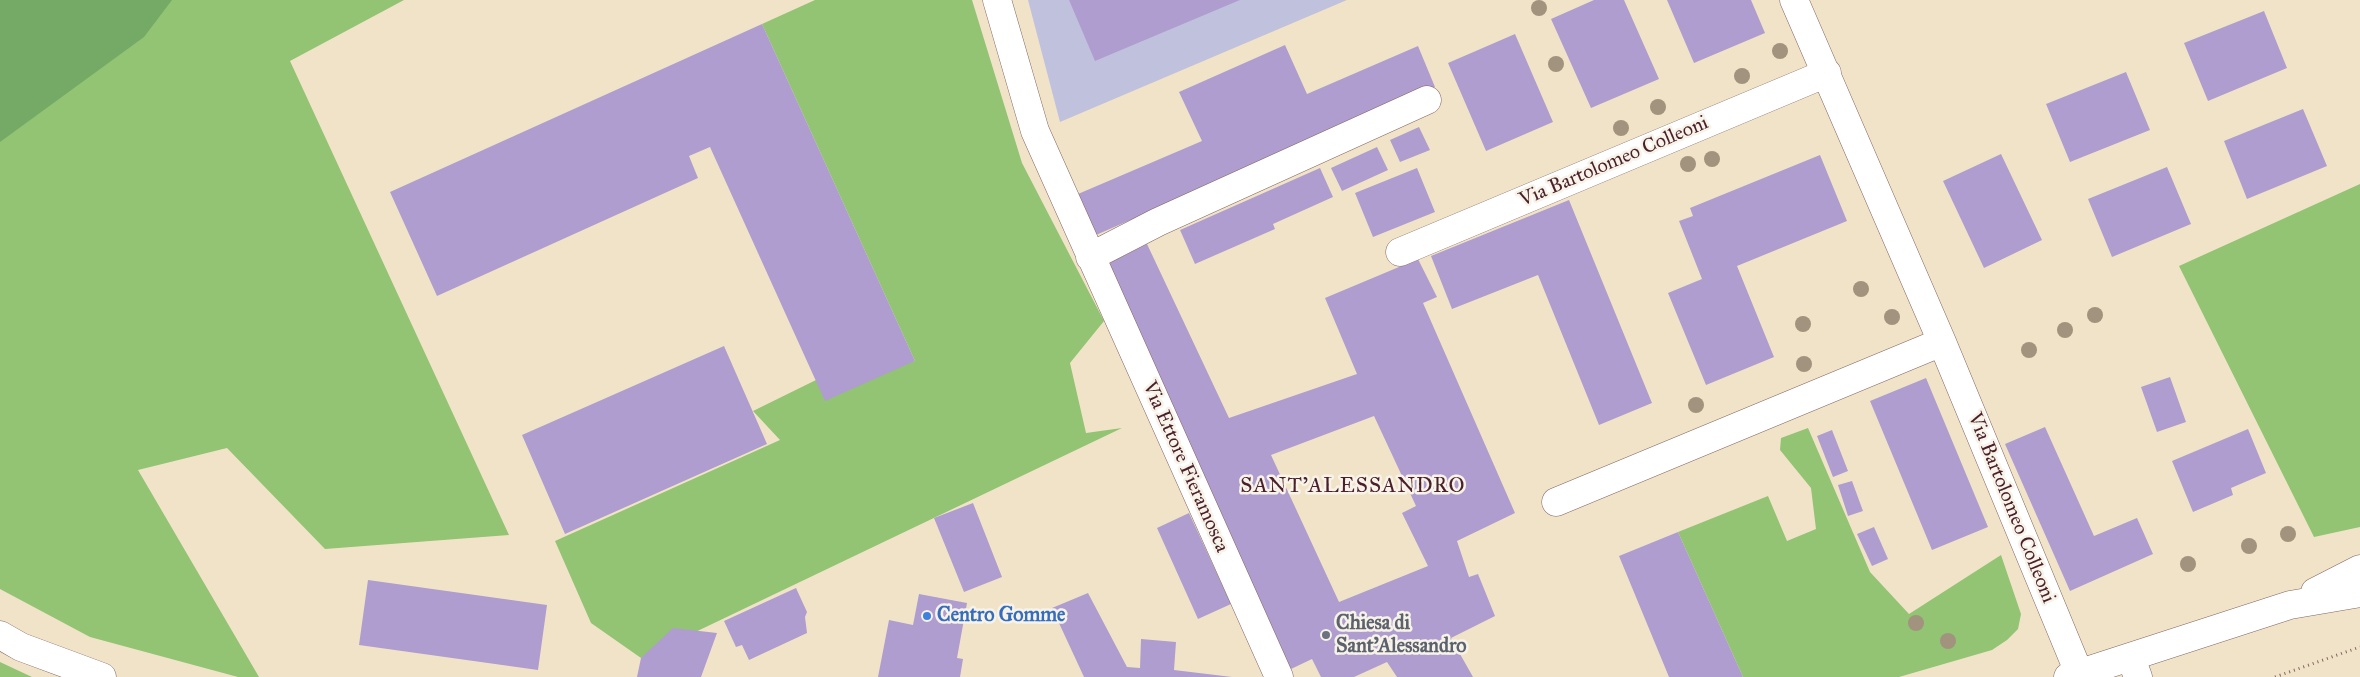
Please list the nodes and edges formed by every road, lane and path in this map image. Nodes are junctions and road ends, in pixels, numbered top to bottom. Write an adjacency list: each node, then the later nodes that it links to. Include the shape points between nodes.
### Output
1 (997, 0): 6 (street, Via Ettore Fieramosca, via 1035,131)
2 (1794, 0): 3 (street, Via Bartolomeo Colleoni)
3 (1827, 73): 5 (street, Via Bartolomeo Colleoni); 7 (street, Via Bartolomeo Colleoni)
4 (1427, 100): 6 (street, via 1158,222)
5 (1400, 252)
6 (1090, 257): 17 (street, Via Ettore Fieramosca)
7 (1942, 342): 8 (street); 15 (street, Via Bartolomeo Colleoni)
8 (1556, 502)
9 (2360, 569): 11 (street)
10 (2360, 593): 11 (street)
11 (2290, 605): 14 (street)
12 (0, 635): 16 (street)
13 (2360, 647): 18 (path)
14 (2134, 667): 15 (street)
15 (2074, 675)
16 (102, 677)
17 (1279, 677)
18 (2275, 677)

